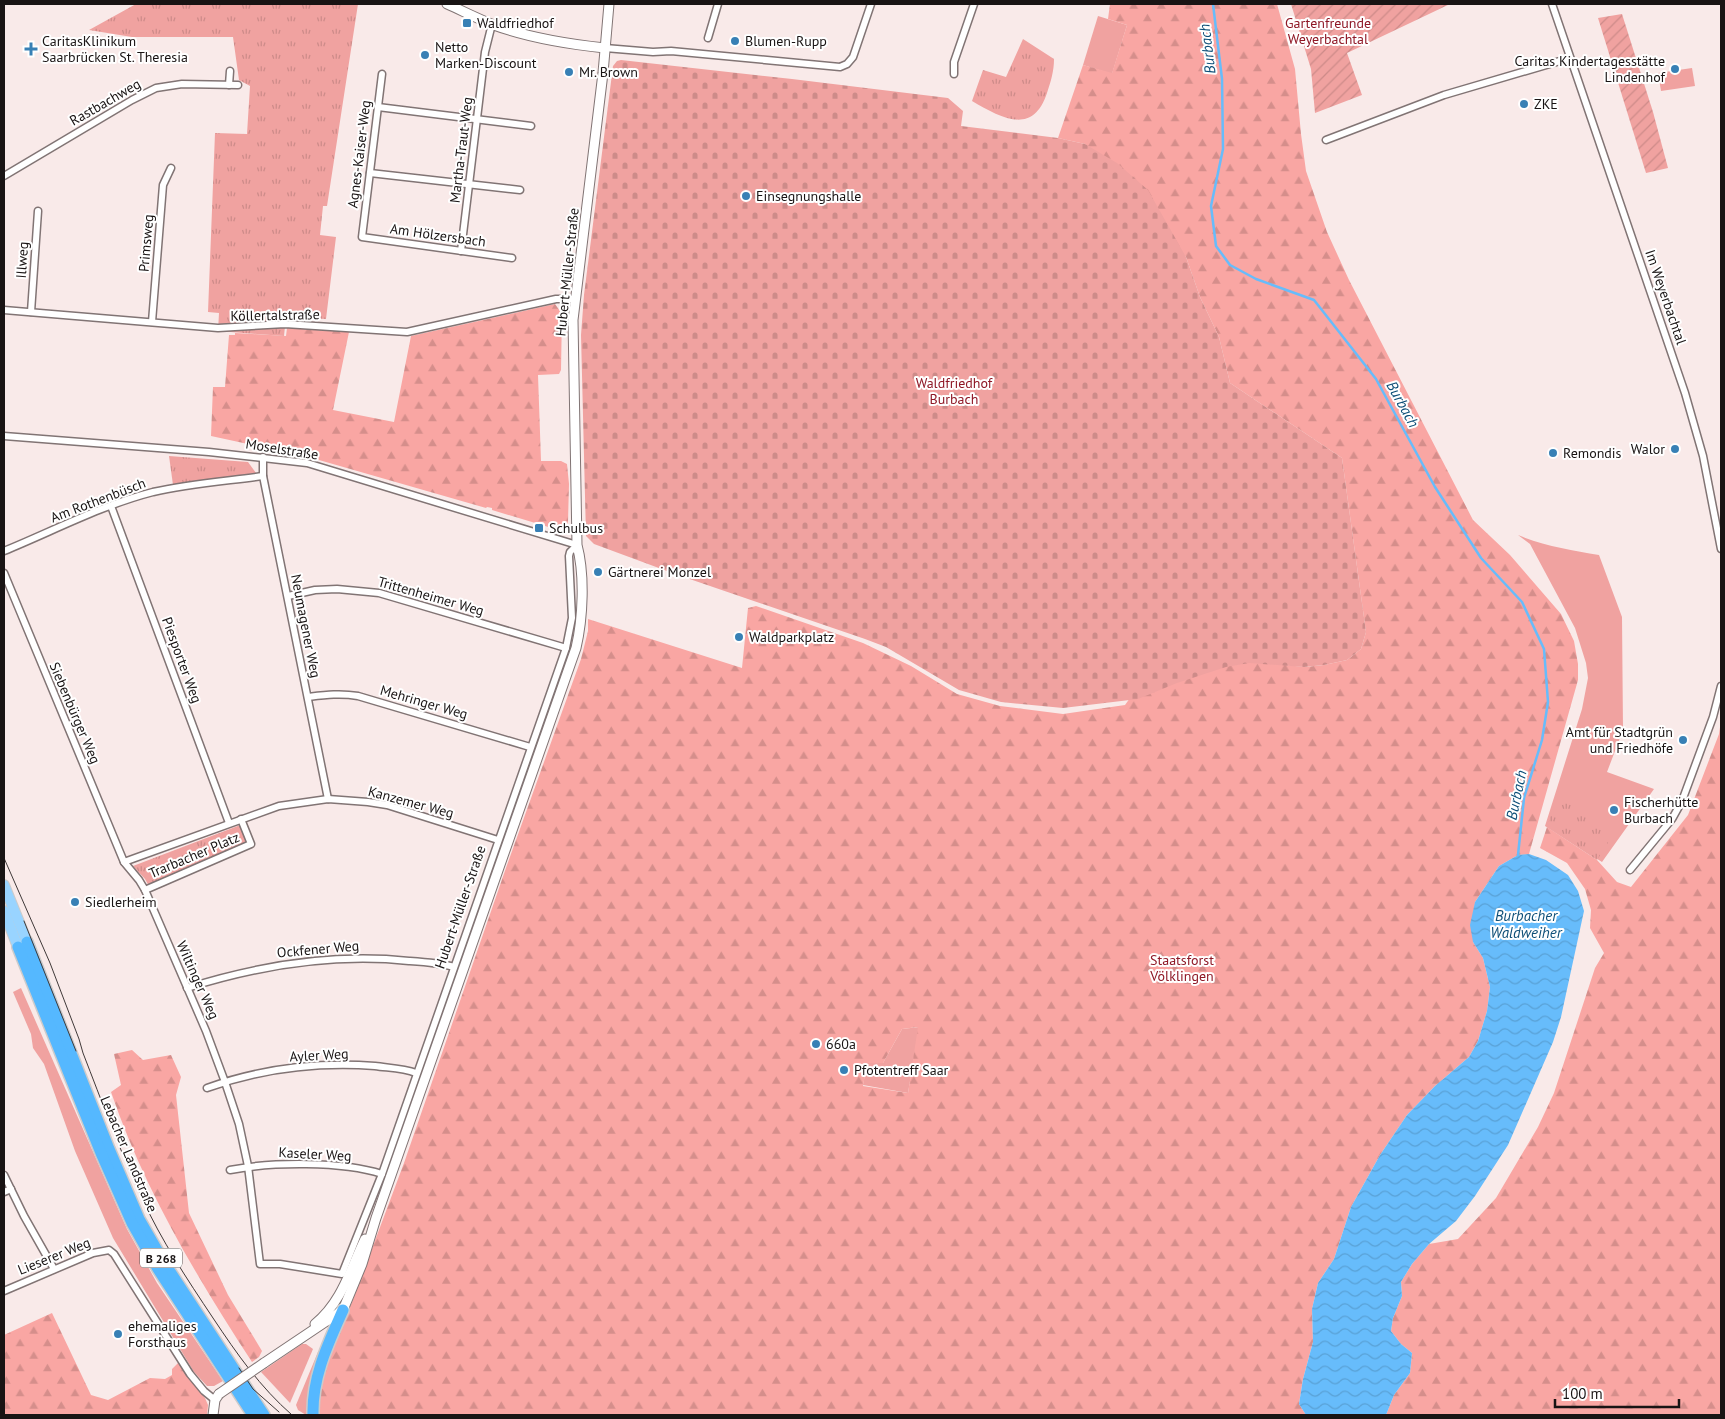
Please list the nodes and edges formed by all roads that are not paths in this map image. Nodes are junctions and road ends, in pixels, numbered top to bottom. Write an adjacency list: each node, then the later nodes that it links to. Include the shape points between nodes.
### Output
1 (447, 4): 7 (main road)
2 (609, 4): 9 (main road, Hubert-Müller-Straße)
3 (718, 4): 8 (street)
4 (871, 4): 9 (street, via 853,57 840,67)
5 (974, 4): 13 (street, via 954,62)
6 (1552, 4): 10 (street, Im Weyerbachtal)
7 (492, 24): 9 (main road, via 557,41); 17 (street, Martha-Traut-Weg)
8 (708, 38)
9 (605, 48): 29 (main road, Hubert-Müller-Straße)
10 (1570, 58): 19 (street, via 1444,95); 38 (street, Im Weyerbachtal, via 1685,393 1706,472)
11 (230, 71): 14 (street)
12 (382, 74): 16 (street, Agnes-Kaiser-Weg)
13 (954, 74)
14 (229, 85): 15 (street, Rastbachweg); 22 (street, Rastbachweg, via 182,84 156,88)
15 (238, 85)
16 (378, 107): 17 (street); 21 (street, Agnes-Kaiser-Weg)
17 (476, 119): 18 (street); 23 (street, Martha-Traut-Weg)
18 (530, 126)
19 (1326, 140)
20 (171, 168): 32 (street, Primsweg, via 164,185)
21 (370, 173): 23 (street); 26 (street, Agnes-Kaiser-Weg)
22 (4, 176)
23 (469, 184): 24 (street); 27 (street, Martha-Traut-Weg)
24 (520, 190)
25 (38, 211): 31 (street, Illweg)
26 (362, 237): 27 (street, Am Hölzersbach)
27 (461, 251): 28 (street, Am Hölzersbach)
28 (512, 258)
29 (575, 299): 32 (street, Köllertalstraße, via 556,299 408,332 285,324 218,328); 37 (main road, Hubert-Müller-Straße)
30 (4, 310): 31 (street, Köllertalstraße)
31 (31, 312): 32 (street, Köllertalstraße)
32 (152, 322)
33 (4, 436): 34 (street, Moselstraße)
34 (263, 457): 35 (street, Neumagener Weg); 37 (street, Moselstraße, via 307,463)
35 (263, 476): 36 (street, Am Rothenbüsch, via 154,492); 41 (street, Neumagener Weg)
36 (111, 506): 39 (street, Am Rothenbüsch); 48 (street, Piesporter Weg)
37 (577, 545): 42 (street, Hubert-Müller-Straße, via 569,556 572,618); 67 (main road, Hubert-Müller-Straße, via 582,606 573,657)
38 (1721, 549)
39 (4, 551)
40 (4, 573): 50 (street, Siebenbürger Weg)
41 (288, 596): 42 (street, Trittenheimer Weg, via 337,588 379,593); 44 (street, Neumagener Weg)
42 (566, 648): 45 (street, Hubert-Müller-Straße)
43 (1721, 686): 51 (street, via 1682,801 1672,819)
44 (308, 697): 45 (street, Mehringer Weg, via 329,694 358,696); 46 (street, Neumagener Weg)
45 (530, 747): 49 (street, Hubert-Müller-Straße)
46 (328, 800): 47 (street, Kanzemer Weg, via 279,806); 49 (street, Kanzemer Weg, via 388,806)
47 (241, 819): 48 (street, Kanzemer Weg); 53 (street, Trarbacher Platz, via 251,844)
48 (229, 823): 50 (street, Trarbacher Platz)
49 (498, 840): 56 (street, Hubert-Müller-Straße)
50 (124, 862): 53 (street, Trarbacher Platz)
51 (1630, 870)
52 (4, 885): 55 (main road, Lebacher Landstraße / B 268)
53 (145, 890): 57 (street, Wiltinger Weg)
54 (4, 911): 55 (main road, Lebacher Landstraße / B 268)
55 (22, 944): 76 (highway, Lebacher Landstraße / B 268, via 98,1144 132,1223 162,1276); 77 (highway, Lebacher Landstraße / B 268, via 140,1219 165,1264)
56 (454, 967): 57 (street, Ockfener Weg, via 342,957 271,966); 58 (street, Hubert-Müller-Straße)
57 (187, 988): 59 (street, Wiltinger Weg)
58 (416, 1073): 59 (street, Ayler Weg, via 403,1069 331,1065 266,1072); 63 (street, Hubert-Müller-Straße)
59 (225, 1082): 60 (street); 61 (street, Wiltinger Weg)
60 (207, 1088)
61 (248, 1166): 62 (street); 63 (street, Kaseler Weg, via 319,1165); 69 (street, Wiltinger Weg, via 260,1264 280,1264)
62 (230, 1170)
63 (382, 1174): 69 (street, Hubert-Müller-Straße)
64 (4, 1175): 65 (street)
65 (11, 1189): 66 (street); 68 (street)
66 (4, 1192)
67 (376, 1218): 69 (main road, Hubert-Müller-Straße); 71 (main road, Hubert-Müller-Straße)
68 (54, 1269): 70 (street, Lieserer Weg); 73 (street, Lieserer Weg, via 109,1250 190,1374 203,1390)
69 (346, 1275): 72 (main road, Hubert-Müller-Straße, via 330,1310)
70 (4, 1290)
71 (343, 1310): 72 (main road, Hubert-Müller-Straße); 74 (highway, via 318,1373)
72 (302, 1336): 73 (main road, Hubert-Müller-Straße, bridge)
73 (217, 1397): 75 (main road)
74 (313, 1412)
75 (213, 1415)
76 (253, 1415)
77 (264, 1415)

